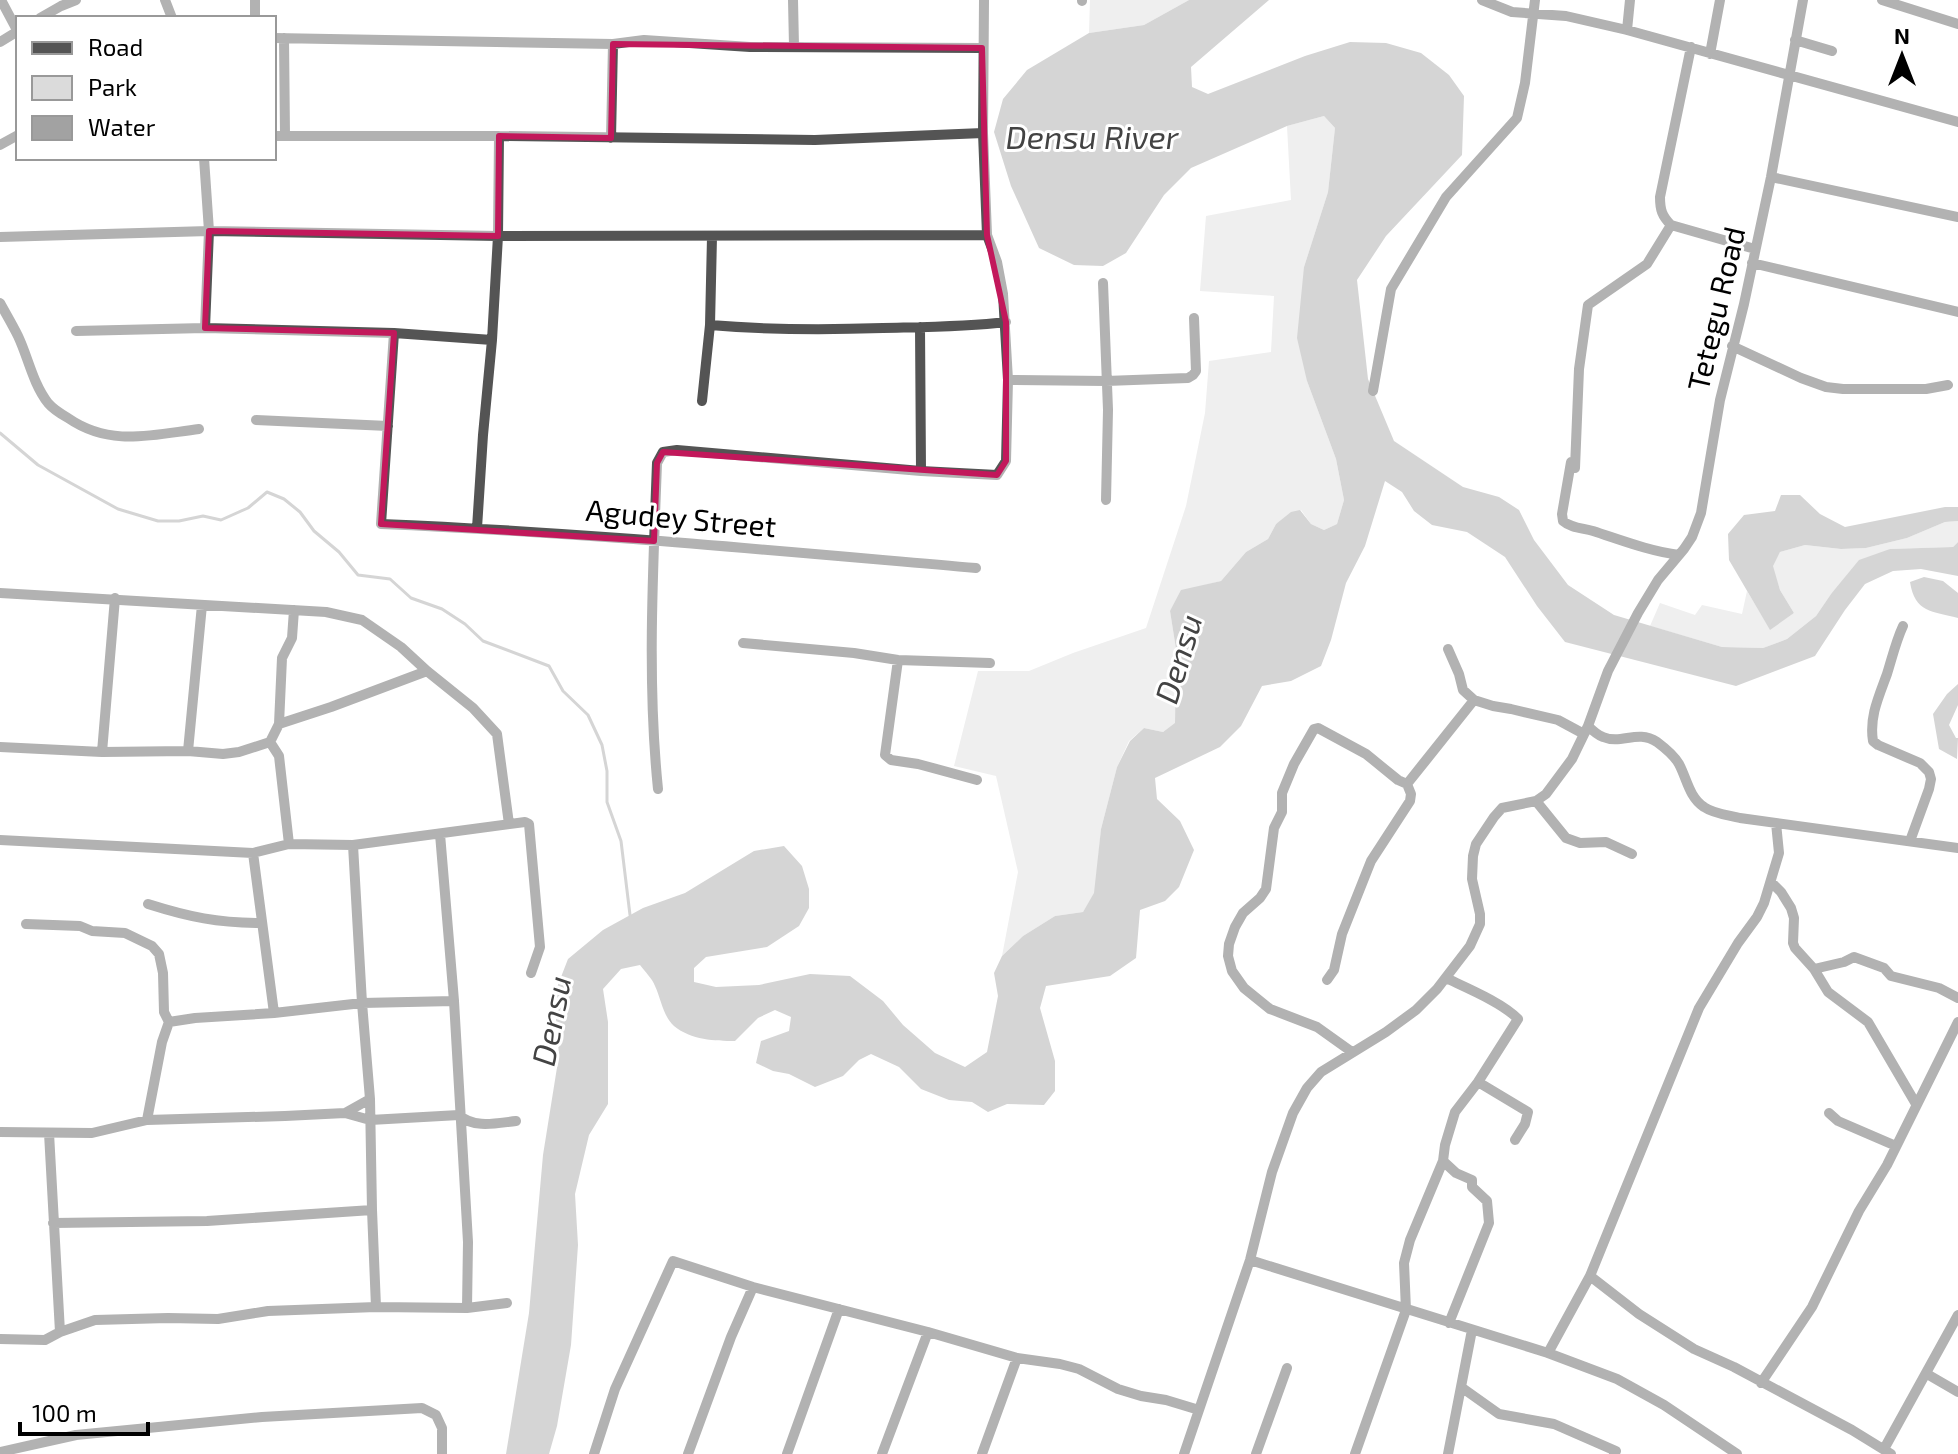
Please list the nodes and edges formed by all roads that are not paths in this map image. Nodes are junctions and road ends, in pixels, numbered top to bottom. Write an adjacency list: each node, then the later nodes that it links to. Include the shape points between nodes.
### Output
1 (1, 0): 14 (street)
2 (76, 0): 12 (street)
3 (793, 0): 19 (street)
4 (984, 0): 21 (street)
5 (1482, 0): 11 (street, via 1512,12)
6 (1535, 0): 11 (street)
7 (1630, 0): 15 (street)
8 (1720, 0): 23 (street)
9 (1803, 0): 17 (street, Tetegu Road)
10 (1882, 0): 13 (street)
11 (1533, 13): 15 (street); 56 (street, via 1517,118 1446,197 1391,289)
12 (44, 16)
13 (1958, 24)
14 (16, 27)
15 (1627, 30): 20 (street)
16 (279, 38): 18 (street); 27 (street)
17 (1795, 40): 22 (street); 24 (street, Tetegu Road)
18 (613, 44): 19 (street, via 644,40); 29 (street)
19 (794, 46): 21 (street)
20 (1691, 47): 23 (street); 33 (street, via 1660,197 1660,210)
21 (982, 48): 26 (street)
22 (1832, 51)
23 (1710, 54): 24 (street)
24 (1789, 76): 25 (street); 31 (street, Tetegu Road)
25 (1958, 122)
26 (983, 133): 29 (street, via 815,140); 35 (street)
27 (279, 136): 28 (street)
28 (499, 136): 29 (street); 36 (street)
29 (611, 138)
30 (204, 160): 34 (street)
31 (1771, 177): 32 (street); 39 (street, Tetegu Road)
32 (1958, 217)
33 (1671, 225): 39 (street); 65 (street, via 1647,264 1588,305 1573,465 1562,514 1567,525)
34 (209, 231): 36 (street); 37 (street); 48 (street)
35 (987, 235): 38 (street); 45 (street, via 997,262)
36 (498, 236): 38 (street); 51 (street)
37 (0, 237)
38 (712, 237): 46 (street)
39 (1755, 249): 40 (street, Tetegu Road)
40 (1752, 263): 43 (street); 52 (street, Tetegu Road)
41 (1103, 283): 54 (street)
42 (0, 303): 60 (street, via 41,390 65,417 107,435)
43 (1958, 312)
44 (1194, 318): 54 (street, via 1193,375)
45 (1006, 322): 47 (street); 53 (street)
46 (710, 325): 47 (street, via 767,330); 57 (street)
47 (920, 327): 61 (street)
48 (205, 328): 49 (street); 50 (street)
49 (76, 331)
50 (394, 333): 51 (street); 59 (street)
51 (492, 340): 63 (street)
52 (1732, 346): 55 (street, via 1826,387); 65 (street, Tetegu Road, via 1701,513)
53 (1008, 380): 54 (street); 61 (street, via 1006,461 997,475)
54 (1106, 381): 62 (street)
55 (1948, 385)
56 (1373, 391)
57 (702, 401)
58 (256, 420): 59 (street)
59 (388, 426): 63 (street, Agudey Street, via 381,524)
60 (199, 429)
61 (921, 471): 64 (street, via 663,452 657,463)
62 (1106, 500)
63 (477, 528): 64 (street, Agudey Street)
64 (654, 541): 66 (street, Agudey Street); 86 (street, via 652,684)
65 (1679, 555): 79 (street, Tetegu Road, via 1638,613)
66 (976, 568)
67 (0, 593): 68 (street)
68 (115, 598): 69 (street); 83 (street)
69 (202, 605): 70 (street); 82 (street)
70 (294, 610): 76 (street, via 362,620); 78 (street, via 292,638 282,658)
71 (1903, 626): 92 (street, via 1878,695 1872,734 1878,745 1929,772 1929,789)
72 (743, 643): 74 (street)
73 (1448, 649): 77 (street, via 1463,690)
74 (898, 660): 75 (street); 84 (street, via 885,755)
75 (990, 663)
76 (427, 671): 78 (street); 89 (street, via 497,734)
77 (1474, 700): 79 (street); 85 (street)
78 (279, 724): 80 (street)
79 (1586, 730): 87 (street, Tetegu Road, via 1563,772); 88 (street, via 1614,740 1644,736 1655,741 1673,755 1702,806)
80 (270, 742): 82 (street, via 231,753); 93 (street, via 279,756)
81 (0, 747): 83 (street)
82 (188, 751): 83 (street)
83 (102, 752)
84 (977, 780)
85 (1407, 784): 105 (street, via 1410,801 1371,861); 112 (street, via 1366,754 1314,729 1282,793 1266,889 1243,913 1229,944 1232,971 1244,988 1270,1009 1317,1027)
86 (658, 789)
87 (1536, 801): 97 (street, via 1566,838 1606,842); 104 (street, via 1502,808 1476,844 1472,879 1480,924)
88 (1776, 823): 92 (street); 98 (street, via 1779,853)
89 (509, 824): 90 (street); 103 (street, via 529,824 540,947)
90 (440, 834): 94 (street); 107 (street)
91 (0, 840): 96 (street)
92 (1910, 841): 95 (street)
93 (289, 844): 94 (street); 96 (street)
94 (353, 845): 108 (street)
95 (1958, 848)
96 (253, 853): 100 (street)
97 (1632, 854)
98 (1771, 882): 102 (street, via 1791,908 1795,948); 132 (street, via 1757,917 1699,1008)
99 (148, 904): 100 (street, via 189,917)
100 (262, 923): 109 (street)
101 (26, 924): 110 (street, via 125,933 152,946 159,954)
102 (1814, 969): 106 (street, via 1854,957 1891,976); 115 (street, via 1828,992 1868,1022)
103 (531, 973)
104 (1446, 978): 112 (street, via 1416,1010); 113 (street, via 1518,1019)
105 (1327, 980)
106 (1958, 998)
107 (454, 1001): 108 (street); 118 (street)
108 (362, 1003): 109 (street); 114 (street)
109 (274, 1013): 110 (street)
110 (169, 1022): 119 (street)
111 (1958, 1022): 115 (street)
112 (1352, 1052): 131 (street, via 1321,1072 1293,1113)
113 (1478, 1082): 125 (street, via 1528,1112); 128 (street, via 1455,1112)
114 (370, 1099): 116 (street); 120 (street)
115 (1916, 1104): 126 (street)
116 (345, 1113): 119 (street); 120 (street)
117 (1829, 1113): 126 (street)
118 (459, 1115): 120 (street); 121 (street, via 468,1123); 136 (street)
119 (147, 1120): 124 (street, via 92,1133)
120 (370, 1120): 129 (street)
121 (516, 1121)
122 (0, 1132): 123 (street)
123 (35, 1132): 124 (street); 127 (street)
124 (49, 1133): 127 (street)
125 (1515, 1140)
126 (1896, 1146): 149 (street, via 1812,1307)
127 (49, 1152): 130 (street)
128 (1443, 1161): 138 (street, via 1404,1263); 140 (street, via 1472,1180 1472,1187 1487,1201 1489,1223)
129 (372, 1210): 130 (street, via 207,1221); 135 (street)
130 (53, 1223): 142 (street)
131 (1250, 1260): 138 (street); 152 (street)
132 (1590, 1276): 145 (street); 149 (street, via 1694,1349)
133 (753, 1287): 137 (street); 157 (street, via 673,1261 615,1389); 158 (street)
134 (507, 1303): 136 (street)
135 (376, 1307): 136 (street); 142 (street, via 268,1311 218,1319 95,1320)
136 (467, 1308)
137 (839, 1309): 143 (street); 159 (street)
138 (1406, 1310): 140 (street); 164 (street)
139 (1958, 1315): 148 (street)
140 (1449, 1323): 141 (street)
141 (1472, 1330): 145 (street); 150 (street)
142 (60, 1332): 144 (street, via 45,1340)
143 (928, 1332): 146 (street); 160 (street)
144 (0, 1339)
145 (1548, 1353): 155 (street, via 1617,1379)
146 (1017, 1358): 152 (street, via 1079,1369 1118,1389); 161 (street)
147 (1287, 1368): 163 (street)
148 (1927, 1374): 151 (street); 154 (street)
149 (1761, 1383): 154 (street)
150 (1461, 1387): 165 (street); 166 (street, via 1499,1414 1554,1424)
151 (1958, 1392)
152 (1199, 1410): 162 (street)
153 (0, 1452): 156 (street, via 76,1435 422,1408 436,1415 442,1428)
154 (1888, 1452)
155 (1735, 1453)
156 (442, 1454)
157 (594, 1454)
158 (688, 1454)
159 (787, 1454)
160 (882, 1454)
161 (982, 1454)
162 (1184, 1454)
163 (1256, 1454)
164 (1355, 1454)
165 (1448, 1454)
166 (1614, 1454)

